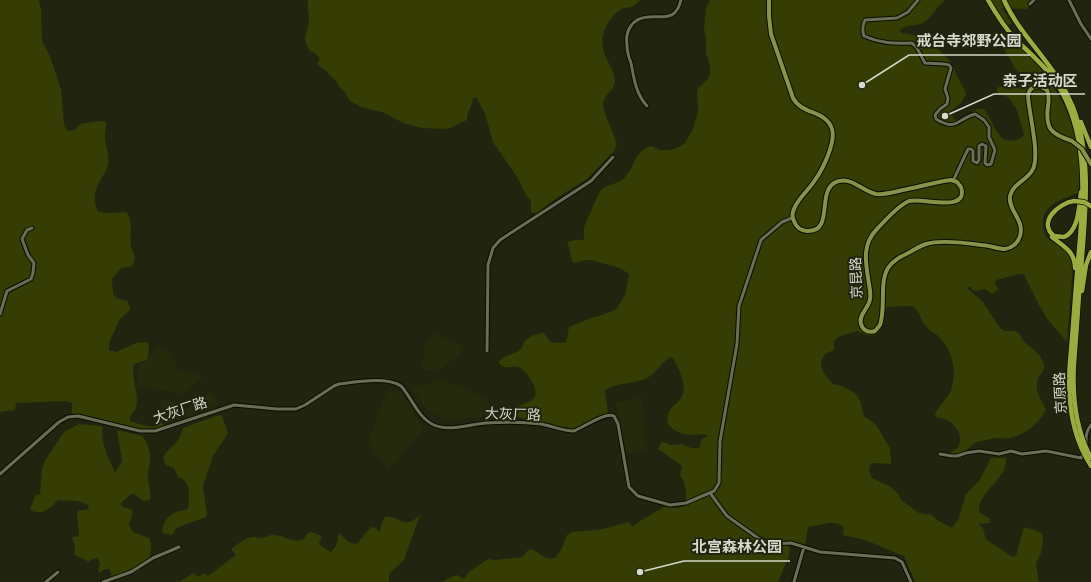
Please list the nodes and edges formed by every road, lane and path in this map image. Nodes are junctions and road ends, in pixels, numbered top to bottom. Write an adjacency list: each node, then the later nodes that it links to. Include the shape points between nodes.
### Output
1 (682, 0): 11 (street, via 673,14 638,20 628,31 627,45 636,87)
2 (769, 0): 19 (main road, via 771,34 793,98 802,108 826,119 833,134 819,174 793,209)
3 (918, 0): 16 (street, via 908,12 897,18 865,20 862,32 864,36 877,41 891,44 912,43 925,63 949,65 951,68 945,89 947,104 935,115 936,119 953,125 975,114 987,123 989,137 995,150 991,164 985,163 986,146 979,146 979,160 976,163 973,161 973,151 968,149)
4 (988, 0): 15 (highway, via 1008,30 1056,82 1070,109 1080,140)
5 (1004, 0): 10 (highway, via 1025,36 1058,77)
6 (1034, 0): 8 (street)
7 (1069, 0): 9 (street)
8 (1030, 4)
9 (1091, 39)
10 (1066, 92): 12 (highway, via 1076,108); 23 (highway, via 1084,140 1087,165 1088,195)
11 (646, 106)
12 (1091, 147)
13 (613, 157): 25 (street, via 591,181 500,240 493,248 488,265)
14 (1091, 164): 16 (main road, 京昆路, bridge, via 1082,149 1050,129 1047,120 1047,90 1039,86 1031,88 1028,96 1035,164 1013,190 1010,198 1021,226 1019,240 1005,249 976,244 932,243 900,257 886,272 880,325 873,332 865,330 860,322 871,297 866,254 870,237 895,211 909,201 958,200 962,190 959,184)
15 (1083, 178): 17 (highway, via 1072,231 1064,237 1054,236 1048,227 1052,214 1062,204); 22 (highway, via 1084,194)
16 (953, 181): 19 (main road, via 881,194 869,192 848,181 840,181 828,189 824,218 818,228 811,231 801,230)
17 (1074, 200): 18 (highway, bridge, via 1085,200); 22 (highway, via 1062,203 1052,210 1047,218 1046,228 1050,237 1071,253 1075,264)
18 (1091, 205)
19 (792, 218): 32 (street, via 782,222 761,240 739,306 737,344 720,442 719,483 714,492)
20 (32, 228): 24 (street, via 27,230 22,239 34,263 33,274 31,279 7,291)
21 (1091, 252): 23 (highway)
22 (1076, 284): 26 (highway)
23 (1078, 308): 26 (highway)
24 (0, 314)
25 (487, 351)
26 (1072, 362): 29 (highway, 京原路, bridge, via 1076,417); 30 (highway, 京原路, bridge, via 1069,392 1072,418 1079,442)
27 (1091, 425): 28 (street, via 1087,432 1090,447 1088,453 1081,458 1046,451 1022,454 1010,451 999,454 979,451 952,456)
28 (940, 454)
29 (1091, 458)
30 (1091, 466)
31 (0, 474): 32 (street, 大灰厂路, via 68,417 78,416 140,431 155,432 234,405 296,409 339,384 384,381 401,386 422,416 441,427 530,423 574,431 611,415 618,424 628,486 638,496 670,504 686,503)
32 (710, 493): 34 (street, via 727,516 758,538 771,544 791,543)
33 (179, 547): 37 (street, via 153,558 131,572)
34 (804, 547): 38 (street); 39 (street, via 820,552 895,558 902,562)
35 (58, 572): 36 (street)
36 (46, 582)
37 (103, 582)
38 (794, 582)
39 (911, 582)

